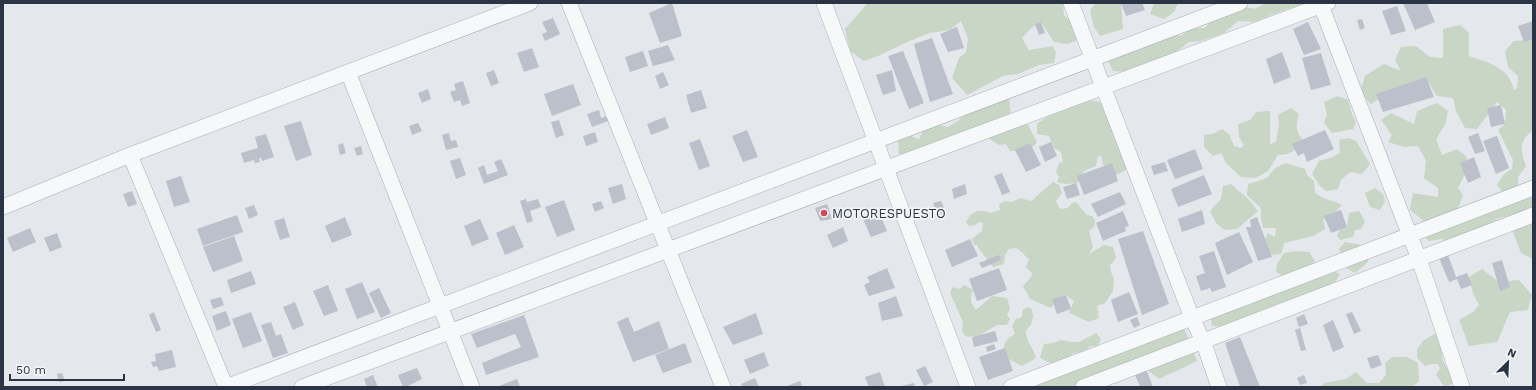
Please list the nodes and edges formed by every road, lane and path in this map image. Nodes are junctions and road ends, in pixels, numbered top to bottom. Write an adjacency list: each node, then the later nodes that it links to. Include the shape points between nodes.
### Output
1 (530, 3): 8 (street)
2 (569, 3): 16 (street)
3 (824, 3): 10 (street)
4 (1071, 3): 7 (street)
5 (1240, 3): 7 (street)
6 (1323, 4): 9 (street); 17 (street)
7 (1092, 59): 9 (street); 10 (street)
8 (348, 72): 11 (street); 20 (street)
9 (1103, 87): 12 (street); 21 (street)
10 (876, 141): 12 (street); 16 (street)
11 (130, 155): 14 (street); 24 (street)
12 (886, 168): 18 (street); 28 (street)
13 (1533, 188): 17 (street)
14 (3, 207)
15 (1533, 215): 19 (street)
16 (658, 224): 18 (street); 20 (street)
17 (1409, 235): 19 (street); 21 (street)
18 (668, 250): 22 (street); 27 (street)
19 (1419, 259): 23 (street); 32 (street)
20 (440, 306): 22 (street); 24 (street)
21 (1192, 318): 23 (street); 29 (street)
22 (450, 332): 25 (street); 26 (street)
23 (1203, 341): 30 (street); 31 (street)
24 (226, 387)
25 (302, 387)
26 (472, 387)
27 (723, 387)
28 (968, 387)
29 (1011, 387)
30 (1083, 387)
31 (1219, 387)
32 (1462, 387)

